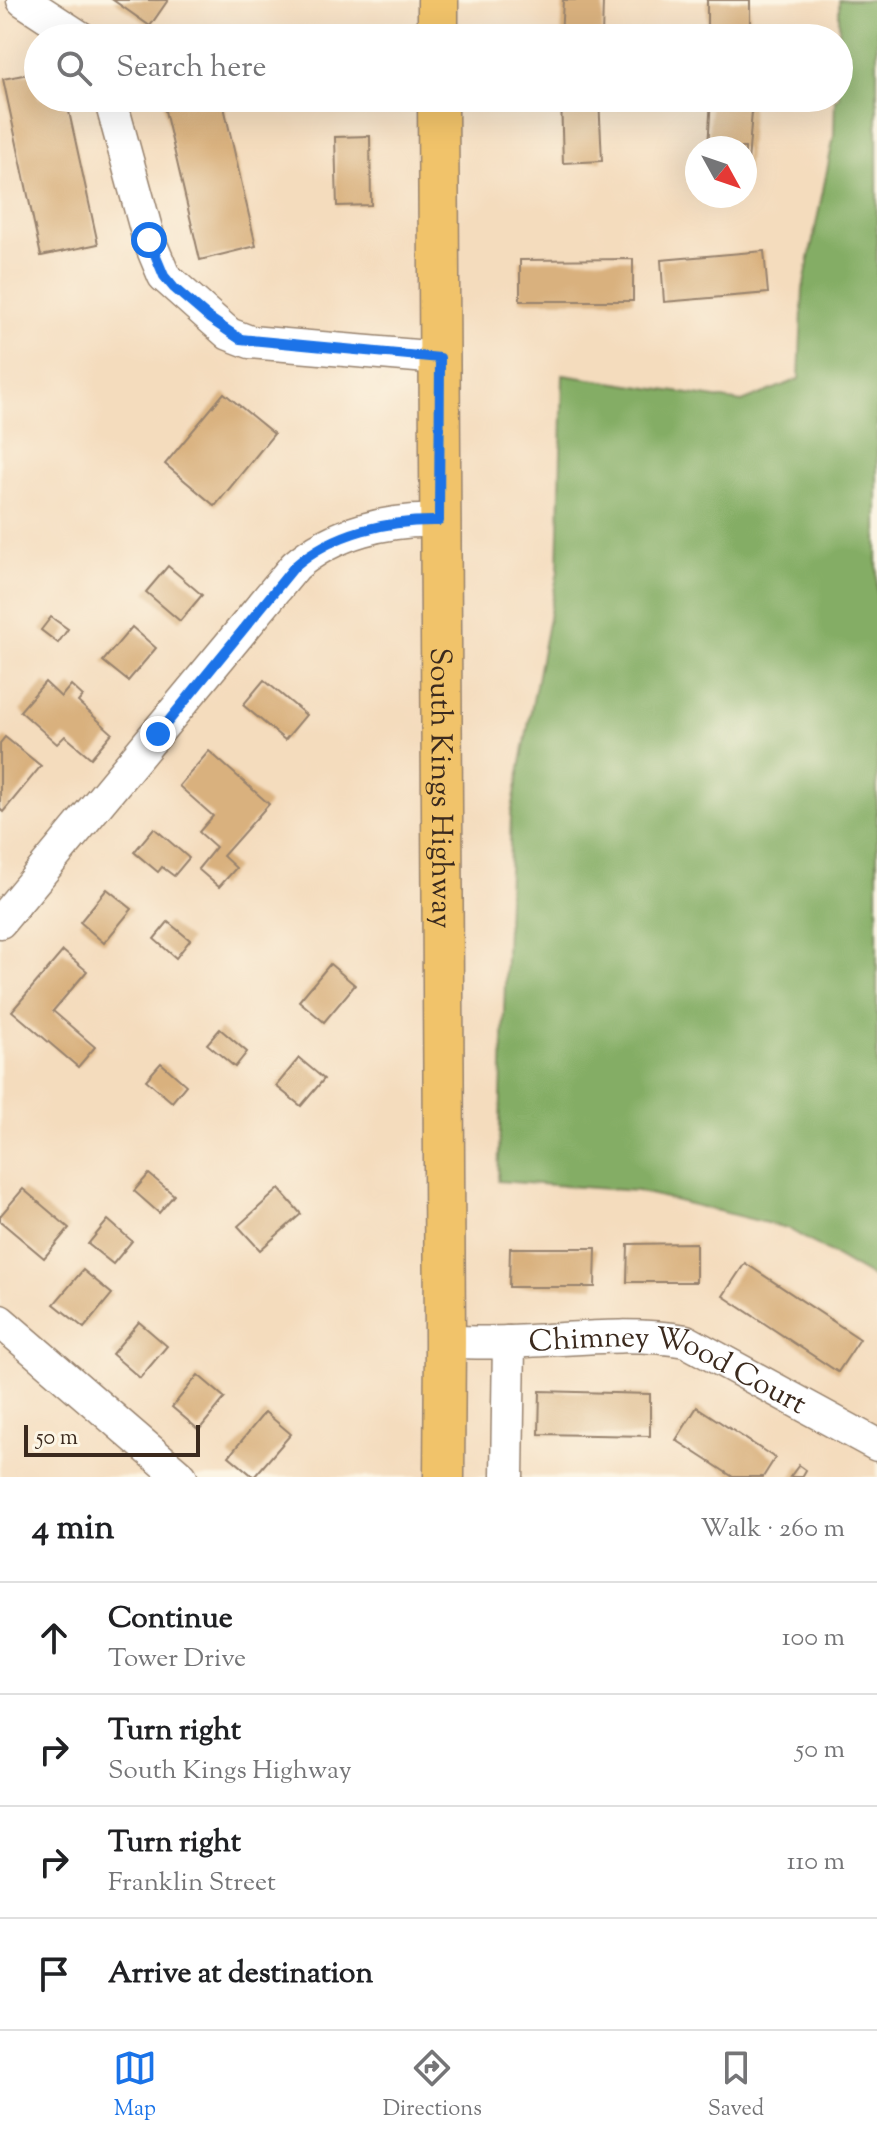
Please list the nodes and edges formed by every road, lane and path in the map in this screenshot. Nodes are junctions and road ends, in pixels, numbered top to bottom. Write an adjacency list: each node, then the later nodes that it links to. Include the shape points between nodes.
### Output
1 (23, 0): 3 (street)
2 (438, 0): 4 (main road)
3 (60, 24)
4 (438, 24)
5 (114, 112): 7 (street, via 157,261 174,288 219,326 250,342)
6 (438, 112): 7 (main road, South Kings Highway)
7 (440, 358): 8 (main road, South Kings Highway)
8 (439, 521): 9 (street, via 409,520 353,533 295,566); 11 (main road, South Kings Highway)
9 (0, 922)
10 (0, 1321): 14 (street)
11 (445, 1342): 12 (street, Chimney Wood Court); 15 (main road, South Kings Highway)
12 (509, 1342): 13 (street, Chimney Wood Court, via 552,1337 686,1341); 16 (street)
13 (877, 1445)
14 (181, 1477)
15 (444, 1477)
16 (507, 1477)

